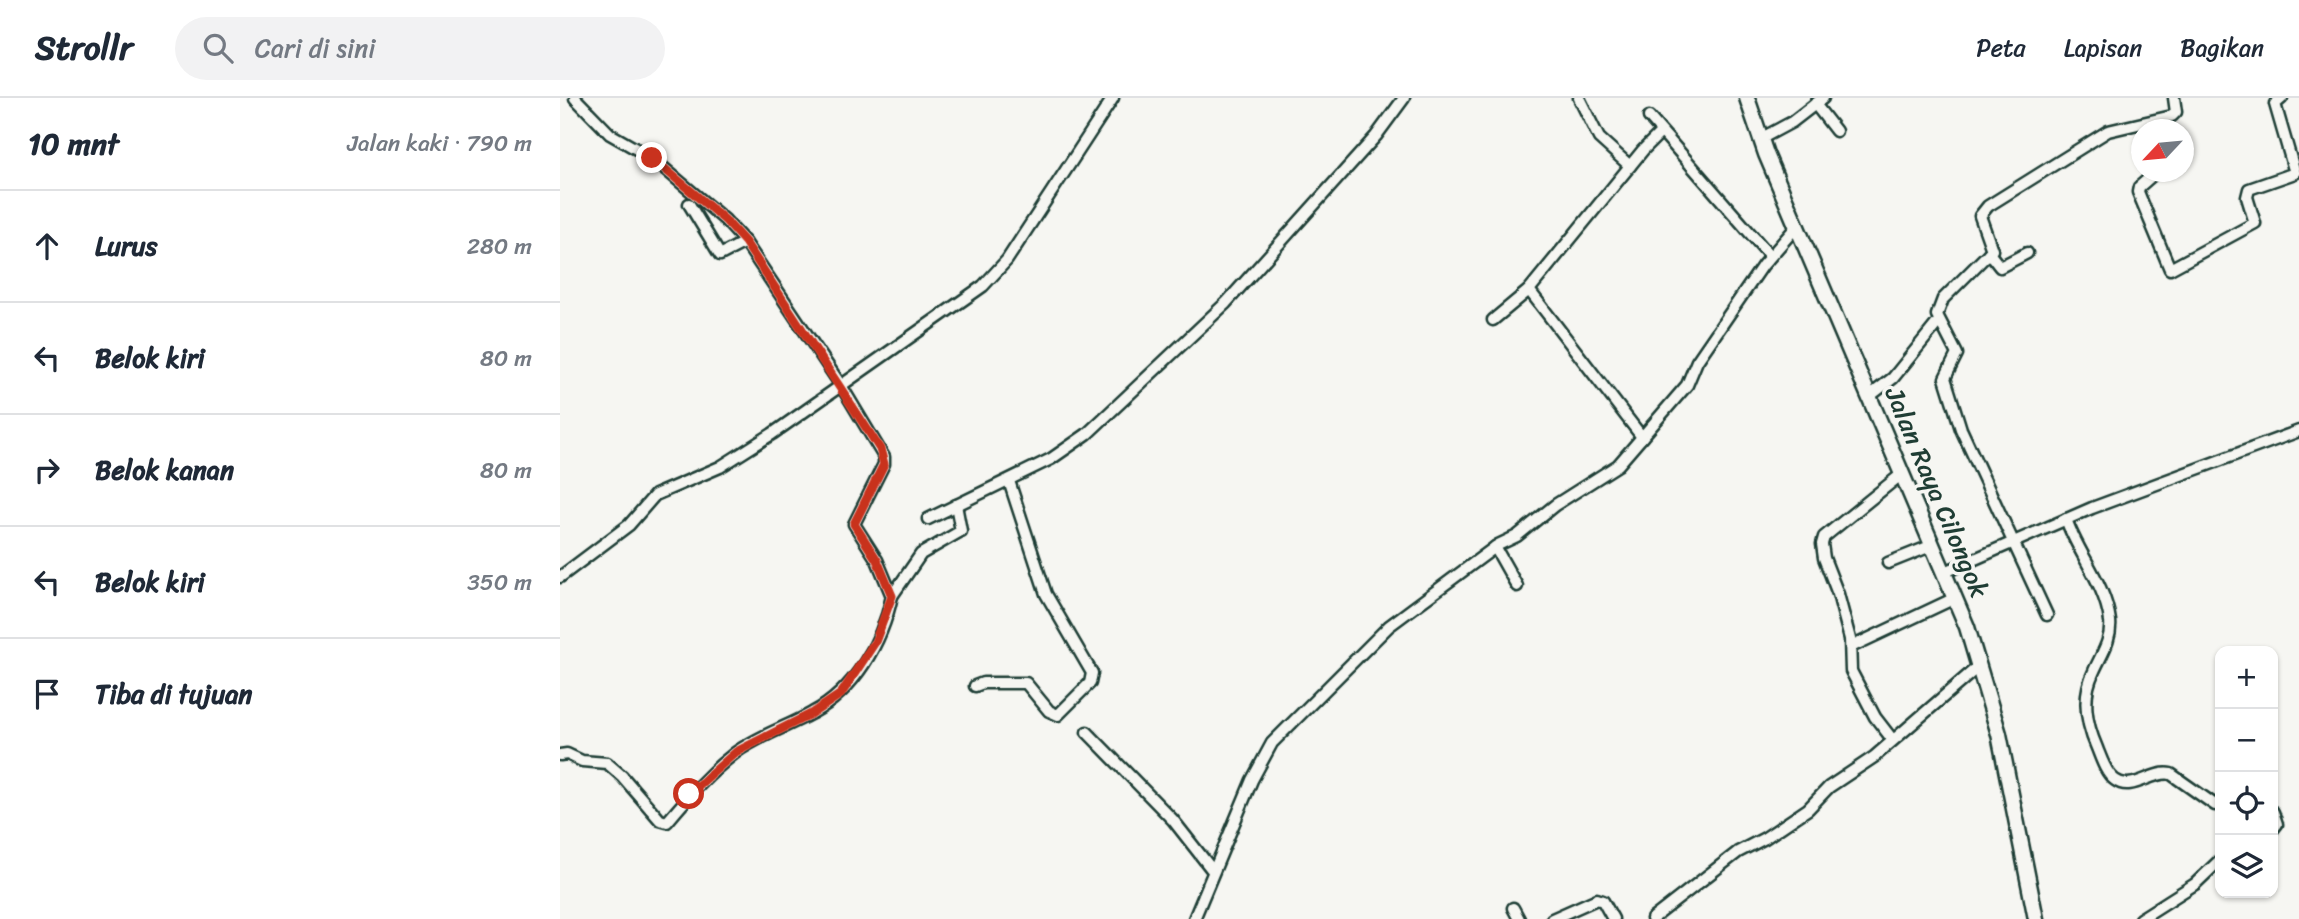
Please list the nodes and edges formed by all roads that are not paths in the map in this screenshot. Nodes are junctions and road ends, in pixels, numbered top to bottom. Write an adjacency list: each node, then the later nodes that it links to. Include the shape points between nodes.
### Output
1 (575, 98): 19 (street, via 610,134 652,158)
2 (1113, 98): 26 (street, via 1007,260 983,286)
3 (1404, 98): 31 (street, via 1376,136 1226,303 1071,447)
4 (1578, 98): 15 (street, via 1599,138)
5 (1747, 98): 14 (highway, Jalan Raya Cilongok)
6 (2175, 98): 10 (street, via 2175,115)
7 (2282, 98): 16 (street, via 2275,104 2295,173 2249,189 2255,223 2170,269 2138,192)
8 (1819, 101): 12 (street); 14 (street)
9 (1649, 117): 13 (street)
10 (2165, 119)
11 (2131, 128): 20 (street, via 2108,131 1988,206 1980,216 1992,247)
12 (1836, 131)
13 (1661, 132): 15 (street); 22 (street)
14 (1762, 138): 18 (highway, Jalan Raya Cilongok)
15 (1630, 166): 23 (street)
16 (2144, 182)
17 (689, 204): 19 (street, via 720,255)
18 (1797, 226): 22 (street); 27 (highway, Jalan Raya Cilongok)
19 (745, 242): 26 (street)
20 (1989, 253): 21 (street, via 2000,267); 25 (street, via 1943,299 1937,315)
21 (2027, 253)
22 (1770, 256): 29 (street, via 1697,361 1687,385)
23 (1529, 290): 24 (street); 29 (street)
24 (1493, 320)
25 (1940, 321): 27 (street, via 1893,378); 35 (street, via 1957,354 1945,378 1961,429)
26 (842, 387): 40 (street, via 720,467 655,495 629,525); 42 (street, via 884,457 854,524 877,560)
27 (1871, 395): 30 (highway, Jalan Raya Cilongok)
28 (2299, 431): 34 (street)
29 (1642, 437): 37 (street, via 1618,465)
30 (1903, 473): 36 (highway, Jalan Raya Cilongok); 45 (street, via 1822,544)
31 (1009, 481): 32 (street); 47 (street, via 1045,594 1092,673 1090,682 1058,715 1049,712 1026,683 983,682)
32 (956, 505): 33 (street); 42 (street, via 961,531 920,554)
33 (928, 519)
34 (2066, 519): 35 (street); 51 (street, via 2092,568 2110,621 2085,707 2100,756 2110,775 2123,784 2171,774)
35 (2010, 542): 39 (street); 44 (street)
36 (1933, 545): 38 (street); 39 (highway, Jalan Raya Cilongok)
37 (1495, 547): 41 (street); 53 (street, via 1389,626 1272,743)
38 (1888, 563)
39 (1945, 572): 43 (highway, Jalan Raya Cilongok)
40 (560, 577)
41 (1517, 586)
42 (892, 596): 50 (street, via 875,642 841,694 736,752 689,794 667,822 607,763)
43 (1955, 598): 45 (street); 46 (highway, Jalan Raya Cilongok)
44 (2047, 615)
45 (1851, 646): 49 (street, via 1851,671)
46 (1980, 665): 49 (street); 60 (highway, Jalan Raya Cilongok, via 2016,810)
47 (975, 686)
48 (1087, 732): 53 (street, via 1173,820)
49 (1892, 739): 59 (street, via 1874,757 1829,786 1808,809 1738,852)
50 (560, 755)
51 (2215, 804)
52 (2215, 865): 61 (street)
53 (1213, 871): 55 (street)
54 (1513, 908): 56 (street)
55 (1194, 919)
56 (1518, 919)
57 (1552, 919): 58 (street, via 1597,899 1603,901)
58 (1612, 919)
59 (1651, 919)
60 (2036, 919)
61 (2140, 919)

